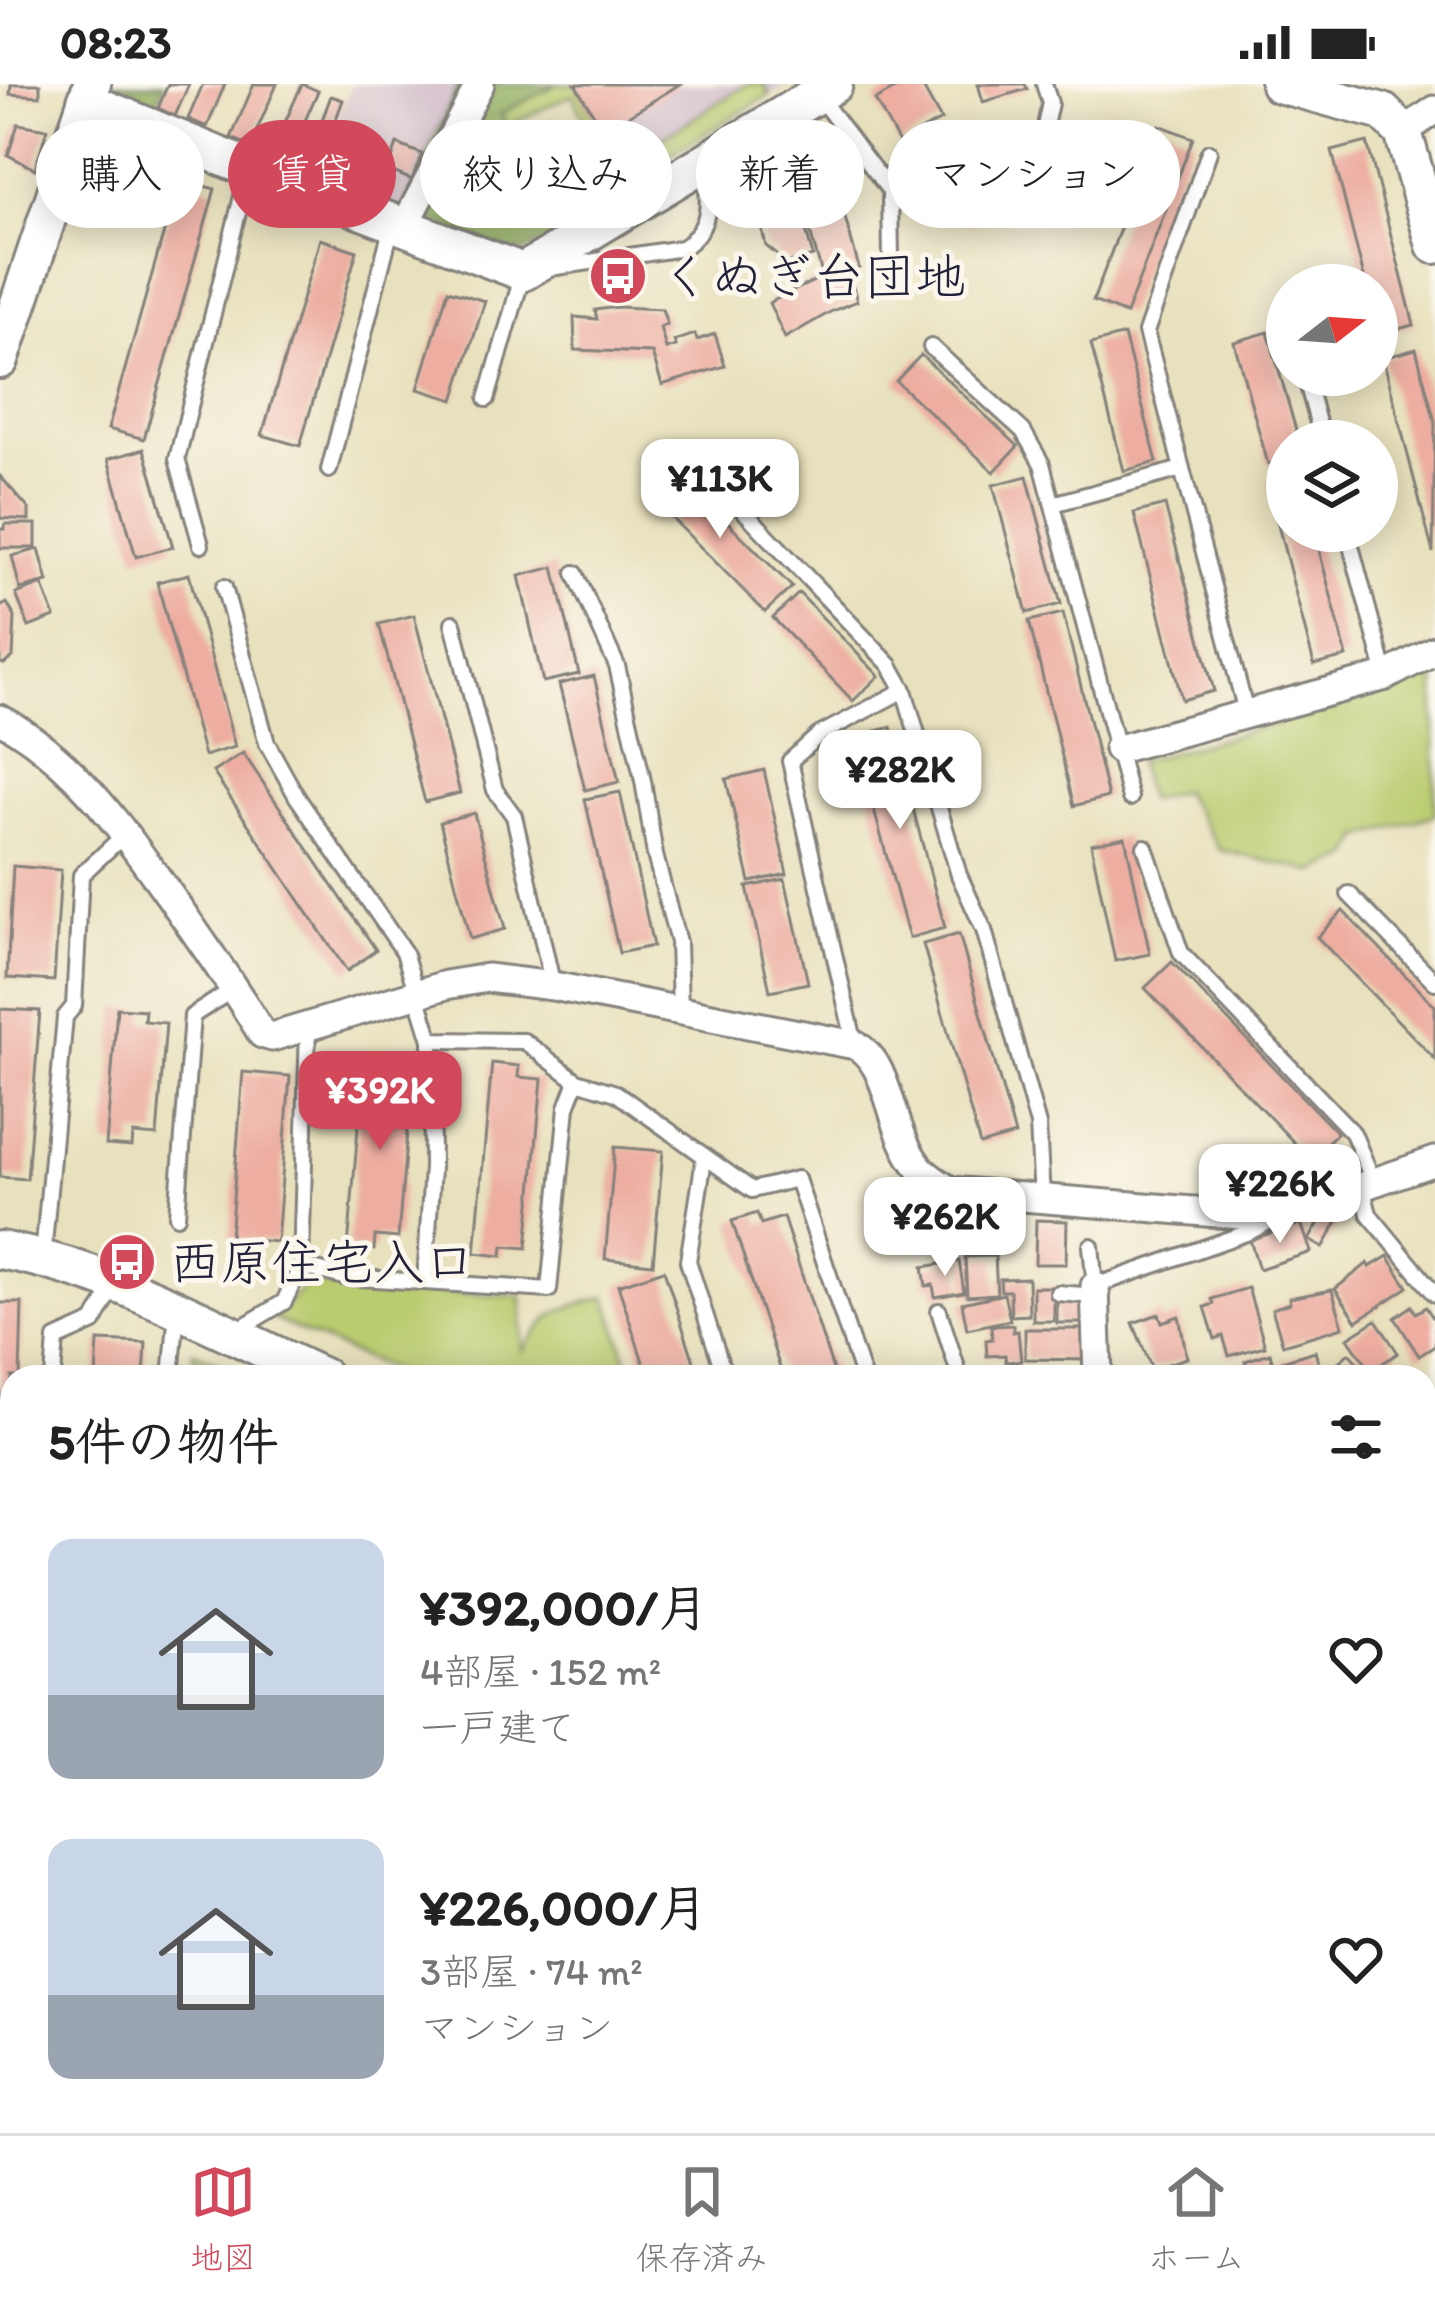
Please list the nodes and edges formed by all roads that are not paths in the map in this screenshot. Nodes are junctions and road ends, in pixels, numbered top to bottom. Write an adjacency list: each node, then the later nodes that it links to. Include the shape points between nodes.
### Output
1 (480, 84): 13 (street)
2 (1044, 84): 8 (lane)
3 (1279, 84): 9 (street, via 1383,112)
4 (826, 89): 7 (street); 17 (lane, via 890,191)
5 (88, 92): 11 (street); 20 (street)
6 (1435, 110): 9 (street)
7 (775, 120)
8 (1046, 120)
9 (1403, 132): 16 (street)
10 (1209, 152): 23 (lane, via 1146,332)
11 (228, 158)
12 (696, 168): 18 (street)
13 (398, 225): 18 (street); 24 (lane)
14 (234, 228): 26 (lane, via 177,458)
15 (702, 228): 18 (lane, via 682,248)
16 (1435, 245)
17 (891, 260)
18 (523, 272): 21 (lane)
19 (932, 347): 25 (lane, via 1023,431)
20 (0, 360)
21 (487, 399)
22 (692, 456): 33 (lane, via 890,664)
23 (1182, 469): 25 (lane); 34 (lane)
24 (329, 470)
25 (1053, 504): 36 (lane)
26 (201, 545)
27 (1353, 552): 32 (lane)
28 (575, 573): 45 (lane, via 616,666 677,942)
29 (224, 587): 44 (lane, via 267,743 404,952)
30 (453, 623): 42 (lane, via 495,790 514,816)
31 (1435, 650): 32 (street)
32 (1386, 676): 34 (street)
33 (904, 690): 48 (lane, via 819,735 790,760); 53 (lane, via 1038,1125)
34 (1246, 712): 36 (street)
35 (0, 719): 38 (street, via 75,773)
36 (1118, 749): 37 (lane)
37 (1130, 798)
38 (125, 834): 43 (street); 58 (lane, via 81,875)
39 (1145, 847): 52 (lane, via 1181,953 1353,1133)
40 (1349, 894): 41 (lane)
41 (1435, 982)
42 (553, 986): 44 (street, via 487,978); 45 (street)
43 (236, 988): 46 (street, via 262,1034); 55 (lane, via 192,1016)
44 (418, 993): 46 (street); 47 (lane)
45 (680, 1011): 48 (street)
46 (308, 1027): 59 (lane)
47 (431, 1040): 49 (lane, via 524,1040); 60 (lane)
48 (855, 1045): 53 (street, via 880,1071 894,1122 920,1168 950,1191)
49 (578, 1081): 50 (lane, via 616,1093); 60 (lane, via 567,1107 549,1290)
50 (704, 1159): 71 (lane, via 688,1261); 72 (lane, via 752,1190 797,1180)
51 (1435, 1161): 52 (street)
52 (1368, 1185): 54 (street); 64 (lane, via 1369,1214)
53 (1042, 1199): 54 (street, via 1087,1210)
54 (1285, 1213): 62 (lane)
55 (177, 1216)
56 (1091, 1246): 62 (lane)
57 (0, 1250): 58 (street)
58 (43, 1259): 61 (street)
59 (301, 1266): 60 (lane); 67 (lane, via 284,1302)
60 (425, 1282)
61 (115, 1284): 65 (street); 68 (lane, via 94,1322 56,1340)
62 (1096, 1291): 63 (lane); 74 (street)
63 (1058, 1293)
64 (1435, 1295)
65 (177, 1311): 67 (street); 69 (lane)
66 (939, 1311): 73 (lane)
67 (229, 1334): 70 (street)
68 (54, 1365)
69 (172, 1365)
70 (297, 1365)
71 (721, 1365)
72 (859, 1365)
73 (956, 1365)
74 (1098, 1365)

